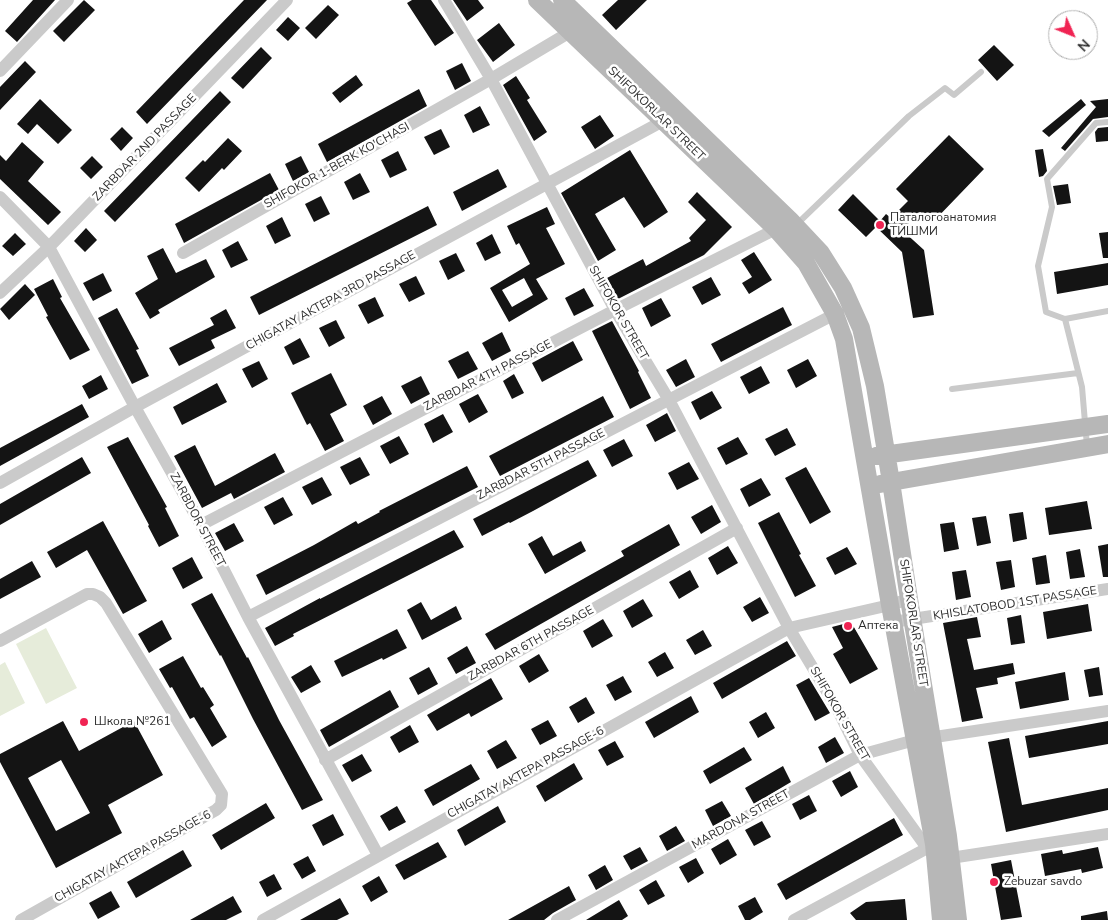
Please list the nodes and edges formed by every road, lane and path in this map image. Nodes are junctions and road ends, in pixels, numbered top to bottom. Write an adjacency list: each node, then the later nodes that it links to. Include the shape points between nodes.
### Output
1 (68, 0): 7 (street)
2 (287, 0): 16 (street, ZARBDAR 2ND PASSAGE)
3 (444, 0): 9 (street, SHIFOKOR STREET)
4 (537, 0): 6 (main road, SHIFOKORLAR STREET)
5 (562, 0): 14 (main road)
6 (570, 32): 9 (street, SHIFOKOR 1-BERK KO'CHASI); 10 (main road, SHIFOKORLAR STREET)
7 (0, 71)
8 (981, 72): 14 (lane, via 954,95 945,88 909,116)
9 (491, 79): 12 (street, SHIFOKOR STREET); 17 (street, SHIFOKOR 1-BERK KO'CHASI)
10 (663, 121): 12 (street, CHIGATAY AKTEPA 3RD PASSAGE); 15 (main road, SHIFOKORLAR STREET)
11 (1108, 122): 22 (lane, via 1096,123 1047,179 1052,207 1038,266 1046,312)
12 (546, 184): 19 (street, SHIFOKOR STREET); 26 (street, CHIGATAY AKTEPA 3RD PASSAGE)
13 (0, 197): 16 (street, ZARBDOR STREET)
14 (795, 226): 31 (main road, SHIFOKORLAR STREET, via 821,253 843,288 861,328)
15 (776, 228): 19 (street, ZARBDAR 4TH PASSAGE); 21 (main road, via 806,263)
16 (49, 247): 18 (street, ZARBDAR 2ND PASSAGE); 26 (street, ZARBDOR STREET)
17 (183, 253)
18 (0, 293)
19 (615, 310): 25 (street, SHIFOKOR STREET); 36 (street, ZARBDAR 4TH PASSAGE)
20 (1108, 311): 22 (lane)
21 (835, 314): 25 (street, ZARBDAR 5TH PASSAGE); 32 (main road, via 844,340)
22 (1065, 319): 23 (lane)
23 (1078, 373): 24 (lane); 28 (lane)
24 (952, 389)
25 (668, 400): 37 (street, SHIFOKOR STREET); 41 (street, ZARBDAR 5TH PASSAGE)
26 (135, 407): 34 (street, CHIGATAY AKTEPA 3RD PASSAGE); 36 (street, ZARBDOR STREET)
27 (1108, 424): 28 (main road)
28 (1084, 428): 30 (lane); 31 (main road)
29 (1108, 444): 30 (main road)
30 (1087, 447): 33 (main road)
31 (886, 454): 32 (main road); 33 (main road, SHIFOKORLAR STREET)
32 (864, 457): 35 (main road)
33 (891, 482): 35 (main road); 39 (main road, SHIFOKORLAR STREET)
34 (0, 483)
35 (870, 486): 40 (main road, SHIFOKORLAR STREET)
36 (201, 525): 41 (street, ZARBDOR STREET)
37 (737, 528): 43 (street, SHIFOKOR STREET); 48 (street, ZARBDAR 6TH PASSAGE)
38 (1108, 589): 42 (street, KHISLATOBOD 1ST PASSAGE)
39 (909, 599): 40 (street); 42 (main road, SHIFOKORLAR STREET)
40 (891, 614): 42 (street, KHISLATOBOD 1ST PASSAGE); 43 (street, CHIGATAY AKTEPA PASSAGE-6); 46 (main road, SHIFOKORLAR STREET)
41 (248, 617): 48 (street, ZARBDOR STREET)
42 (912, 619): 46 (main road, SHIFOKORLAR STREET)
43 (788, 628): 47 (street, SHIFOKOR STREET, via 838,710); 51 (street, CHIGATAY AKTEPA PASSAGE-6)
44 (0, 641): 52 (street, CHIGATAY AKTEPA PASSAGE-6, via 87,594 100,597 222,794 222,802 216,810)
45 (1108, 711): 46 (street, MARDONA STREET)
46 (923, 739): 47 (street, MARDONA STREET); 50 (main road, SHIFOKORLAR STREET)
47 (860, 755): 50 (street, SHIFOKOR STREET); 54 (street, MARDONA STREET)
48 (325, 760): 51 (street, ZARBDOR STREET)
49 (1108, 834): 50 (street)
50 (939, 849): 55 (street); 56 (main road, SHIFOKORLAR STREET); 57 (main road, SHIFOKORLAR STREET)
51 (378, 855): 53 (street, CHIGATAY AKTEPA PASSAGE-6)
52 (21, 920)
53 (263, 920)
54 (557, 920)
55 (794, 920)
56 (942, 920)
57 (958, 920)

